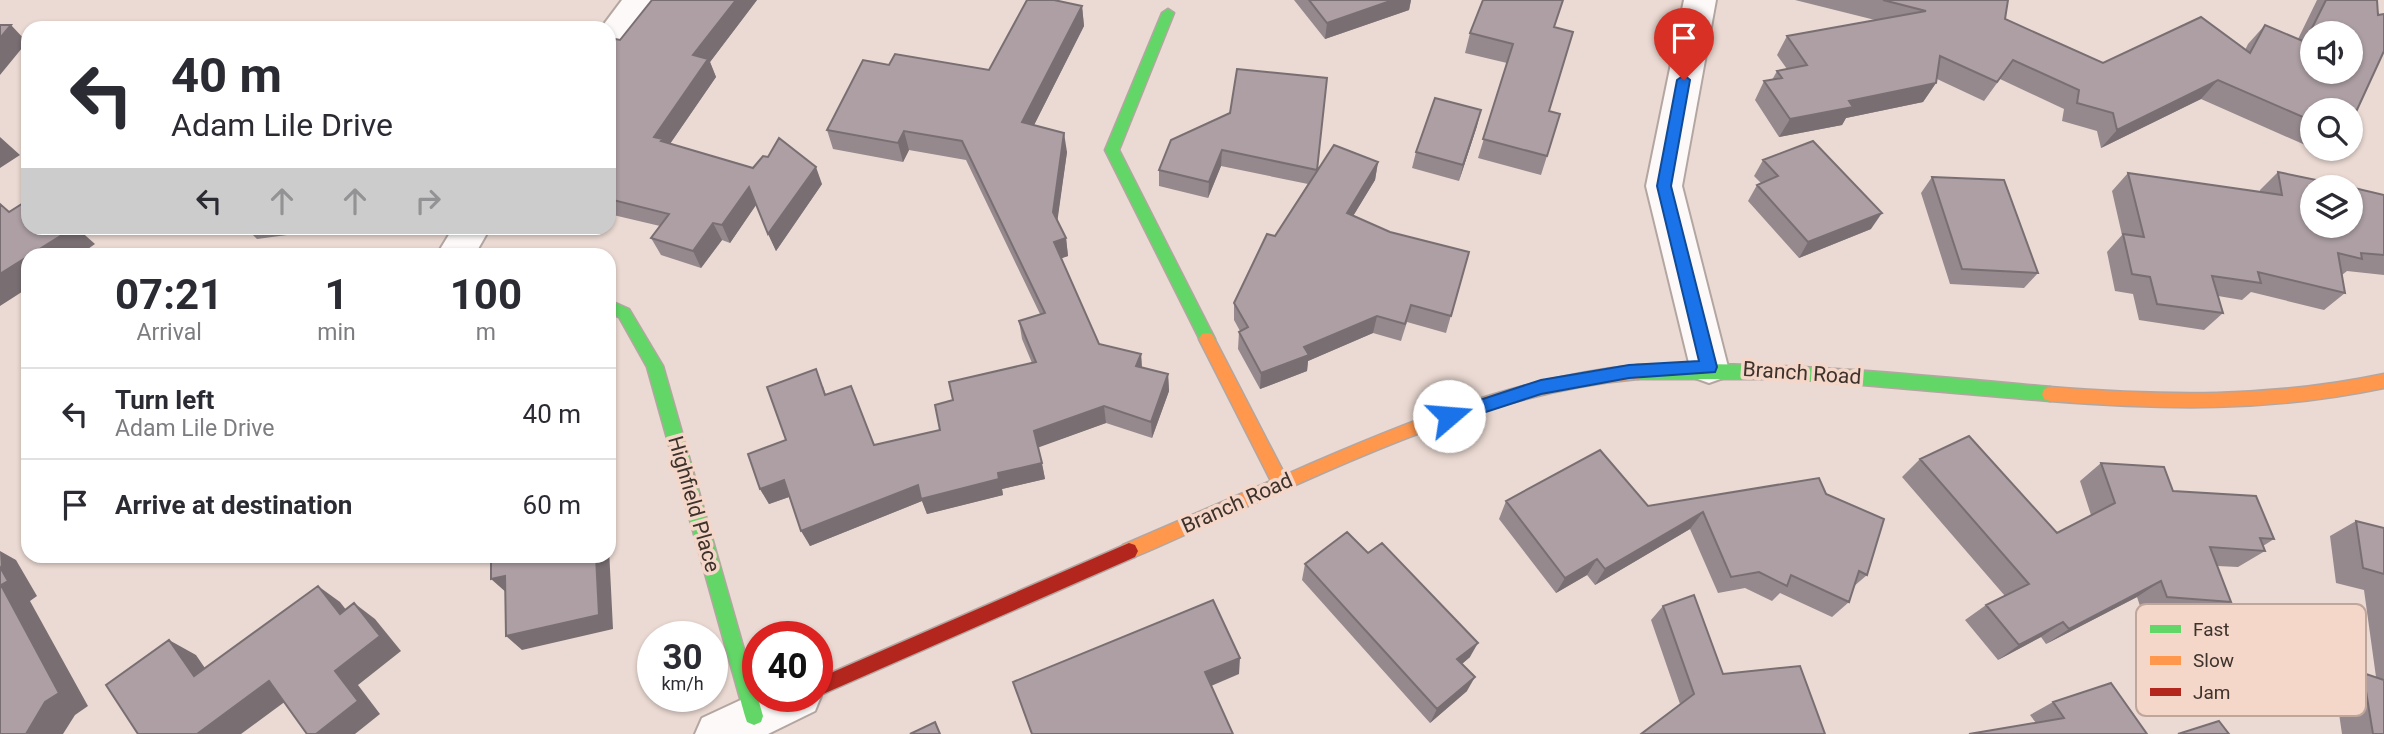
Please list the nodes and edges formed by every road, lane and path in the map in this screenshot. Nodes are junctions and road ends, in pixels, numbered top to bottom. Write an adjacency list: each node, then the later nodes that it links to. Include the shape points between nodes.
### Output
1 (639, 0): 4 (street)
2 (1700, 0): 6 (street, via 1664,186)
3 (1168, 13): 8 (street, via 1112,150)
4 (616, 31)
5 (616, 309): 11 (street, Highfield Place, via 624,313 655,366)
6 (1709, 367): 7 (street, Branch Road, via 2189,402 2269,401); 8 (street, Branch Road, via 1629,372 1541,387 1426,424)
7 (2384, 381)
8 (1281, 484): 9 (street, Branch Road)
9 (833, 681)
10 (764, 712): 11 (street)
11 (736, 725)

